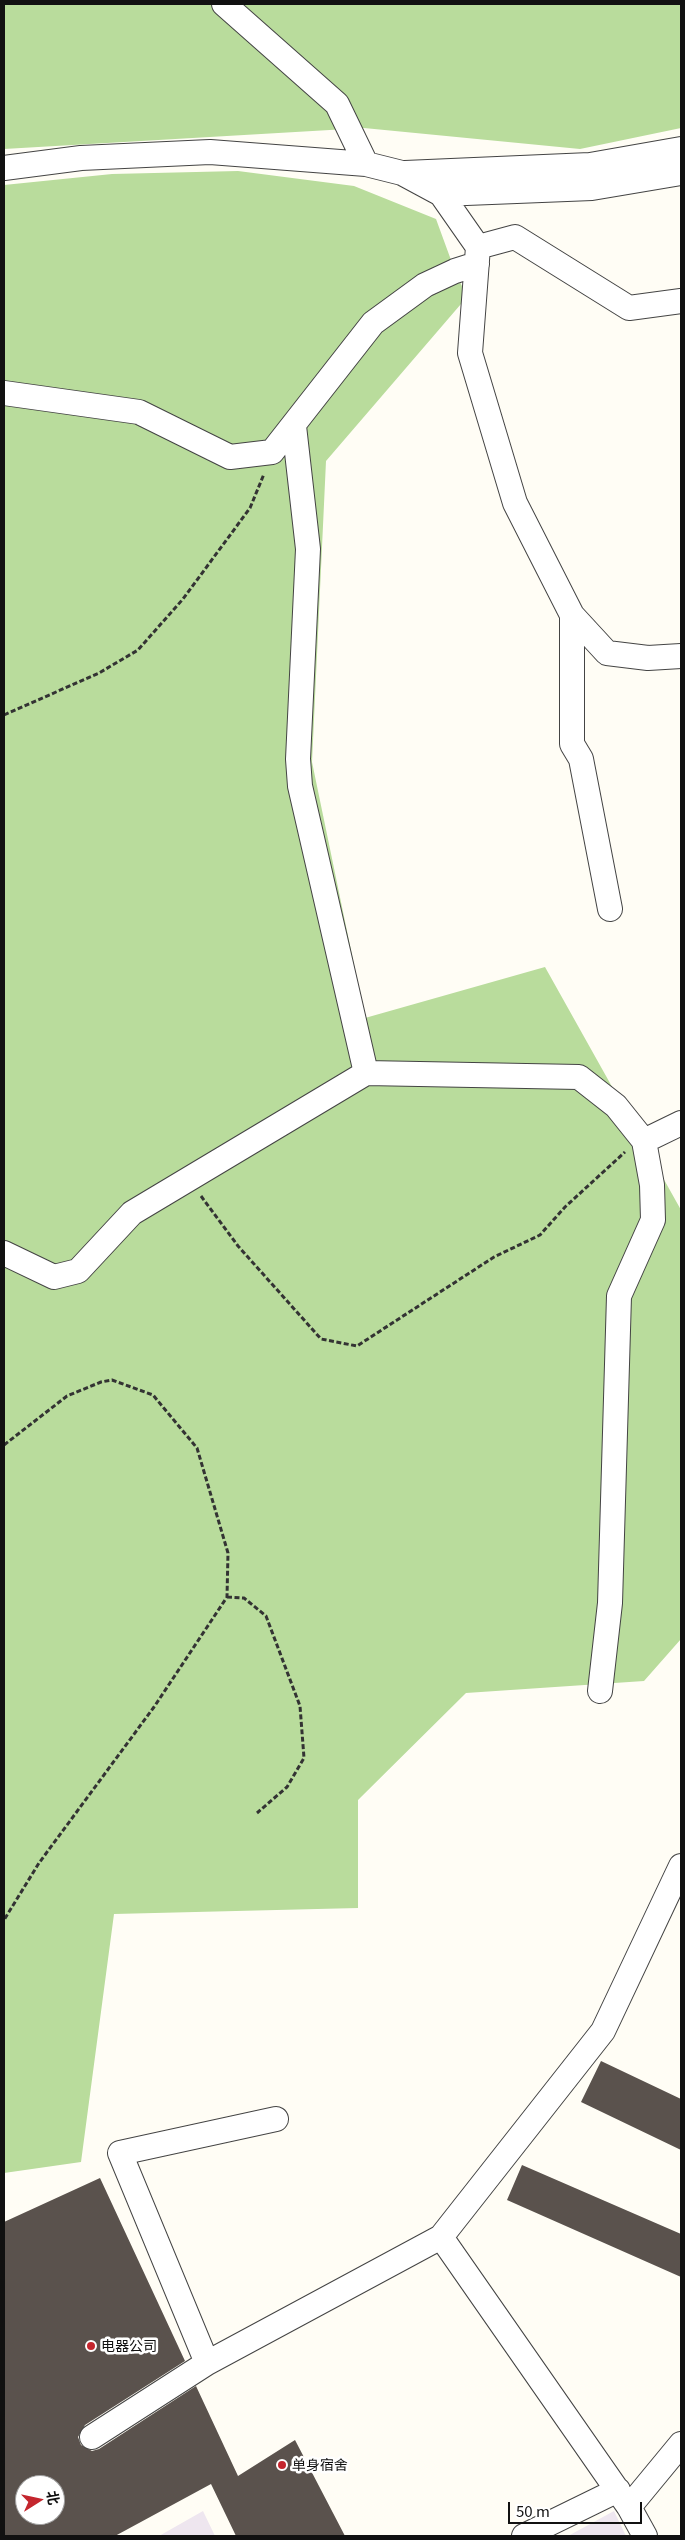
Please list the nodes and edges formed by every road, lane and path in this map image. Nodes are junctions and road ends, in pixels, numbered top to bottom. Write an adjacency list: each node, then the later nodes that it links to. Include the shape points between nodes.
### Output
1 (224, 4): 3 (street, via 337,104)
2 (681, 149): 5 (street, via 590,165)
3 (366, 164): 4 (street, via 210,152 81,158); 5 (street)
4 (4, 168)
5 (402, 173): 7 (street)
6 (681, 173): 7 (street, via 592,188)
7 (442, 194): 8 (street)
8 (478, 256): 9 (street, via 515,237 629,308); 11 (street, via 426,285 373,323); 13 (street, via 470,353 515,503)
9 (681, 301)
10 (4, 393): 12 (street, via 139,412 230,457)
11 (294, 426): 12 (street); 17 (street, via 308,549 298,759 300,786)
12 (272, 452): 15 (path, via 250,508 183,599 138,650 99,673)
13 (572, 615): 14 (street, via 607,653 648,658); 16 (street, via 572,744 581,759)
14 (681, 656)
15 (4, 715)
16 (610, 909)
17 (366, 1073): 19 (street, via 579,1077 616,1106); 20 (street)
18 (681, 1124): 19 (street)
19 (644, 1141): 20 (path, via 622,1154 540,1235 494,1257 357,1346 321,1339 238,1246); 24 (street, via 652,1185 653,1220 619,1296 610,1603)
20 (188, 1179): 21 (street, via 132,1213 78,1271 54,1277)
21 (4, 1253)
22 (4, 1445): 23 (path, via 67,1396 101,1382 112,1380 153,1395 197,1448 228,1553)
23 (227, 1596): 25 (path, via 244,1598 266,1616 300,1706 304,1758 288,1787); 27 (path, via 154,1707 39,1863)
24 (600, 1690)
25 (257, 1813)
26 (681, 1866): 29 (street, via 603,2031)
27 (4, 1920)
28 (276, 2118): 30 (street, via 120,2153)
29 (441, 2237): 30 (street); 33 (street)
30 (207, 2363): 31 (street)
31 (92, 2437)
32 (681, 2444): 33 (street)
33 (624, 2499): 34 (street); 35 (street)
34 (524, 2536)
35 (645, 2536)

